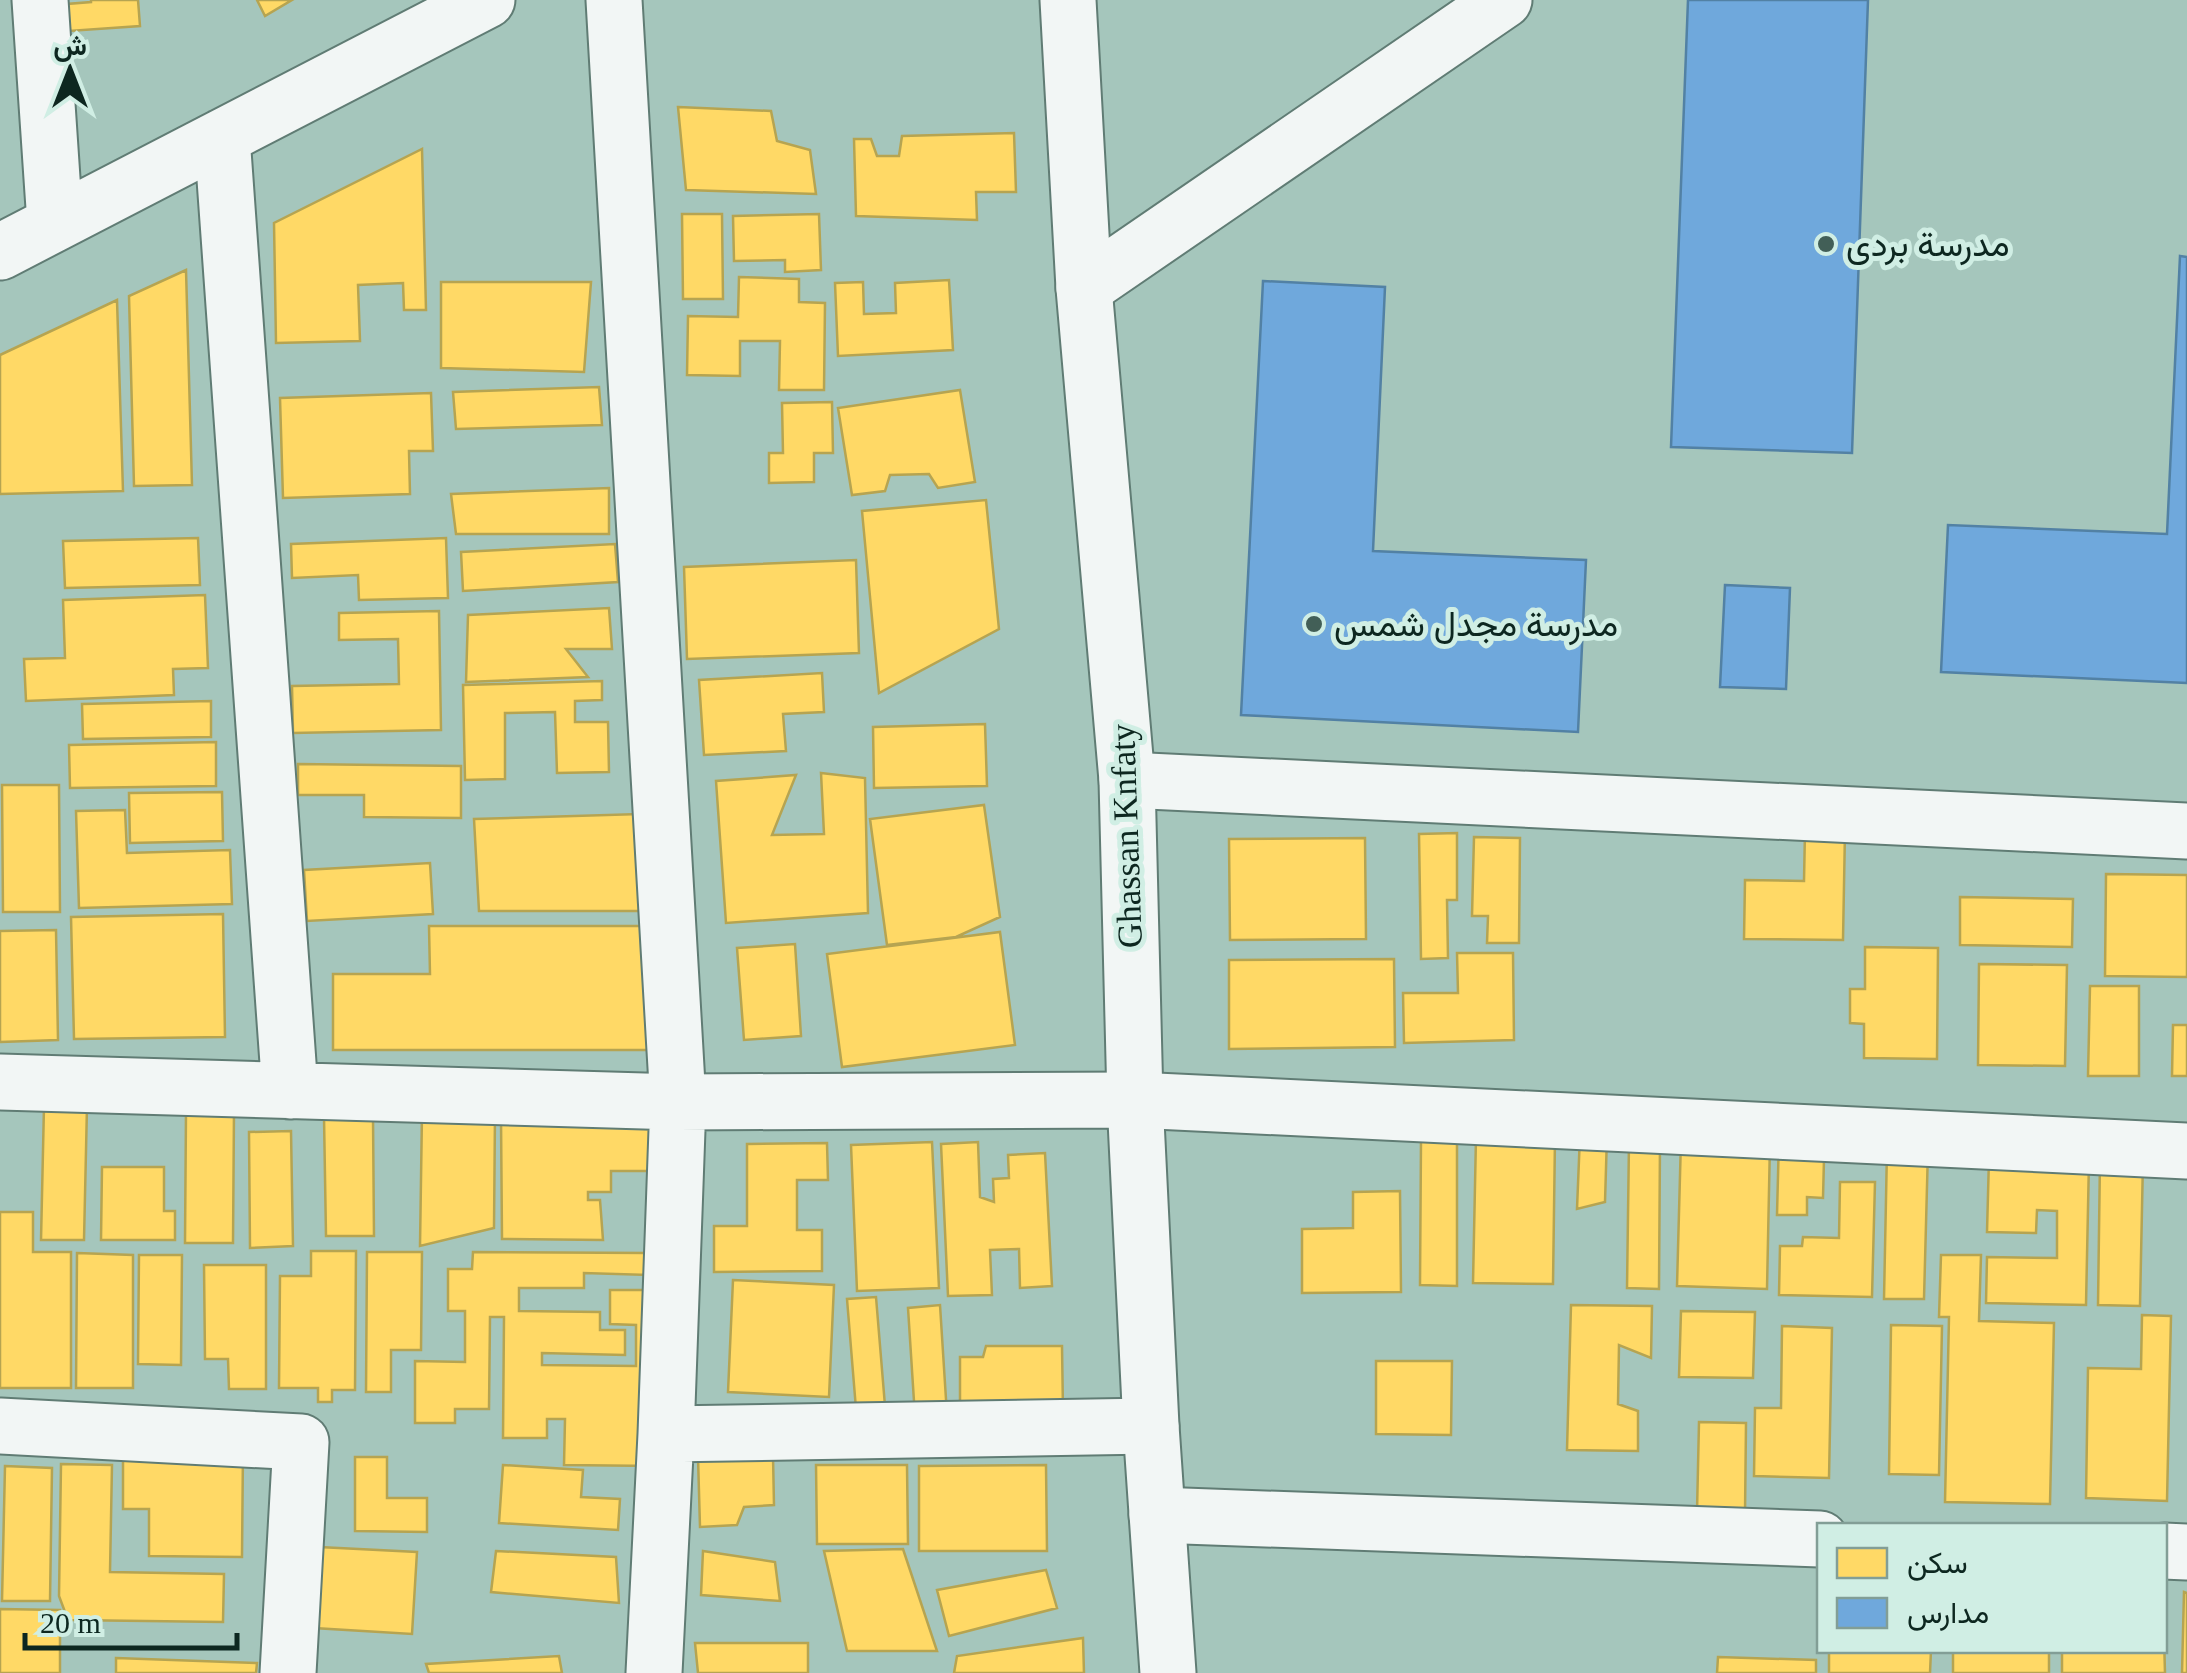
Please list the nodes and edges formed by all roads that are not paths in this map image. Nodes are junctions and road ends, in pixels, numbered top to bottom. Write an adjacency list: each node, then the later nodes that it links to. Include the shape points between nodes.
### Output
1 (40, 0): 7 (street)
2 (487, 0): 6 (street)
3 (614, 0): 15 (street)
4 (1068, 0): 9 (street, Ghassan Knfaty)
5 (1504, 0): 9 (street)
6 (222, 137): 7 (street); 13 (street)
7 (55, 223): 8 (street)
8 (0, 252)
9 (1084, 288): 10 (street, Ghassan Knfaty)
10 (1128, 780): 11 (street); 14 (street, Ghassan Knfaty)
11 (2187, 831)
12 (0, 1082): 13 (street)
13 (290, 1091): 15 (street)
14 (1135, 1100): 15 (street); 16 (street); 18 (street, Ghassan Knfaty)
15 (678, 1102): 19 (street)
16 (2187, 1151)
17 (0, 1426): 22 (street, via 301,1442)
18 (1151, 1426): 19 (street); 20 (street, Ghassan Knfaty)
19 (666, 1434): 23 (street)
20 (1157, 1515): 21 (street); 24 (street, Ghassan Knfaty)
21 (1817, 1538)
22 (288, 1673)
23 (654, 1673)
24 (1168, 1673)

